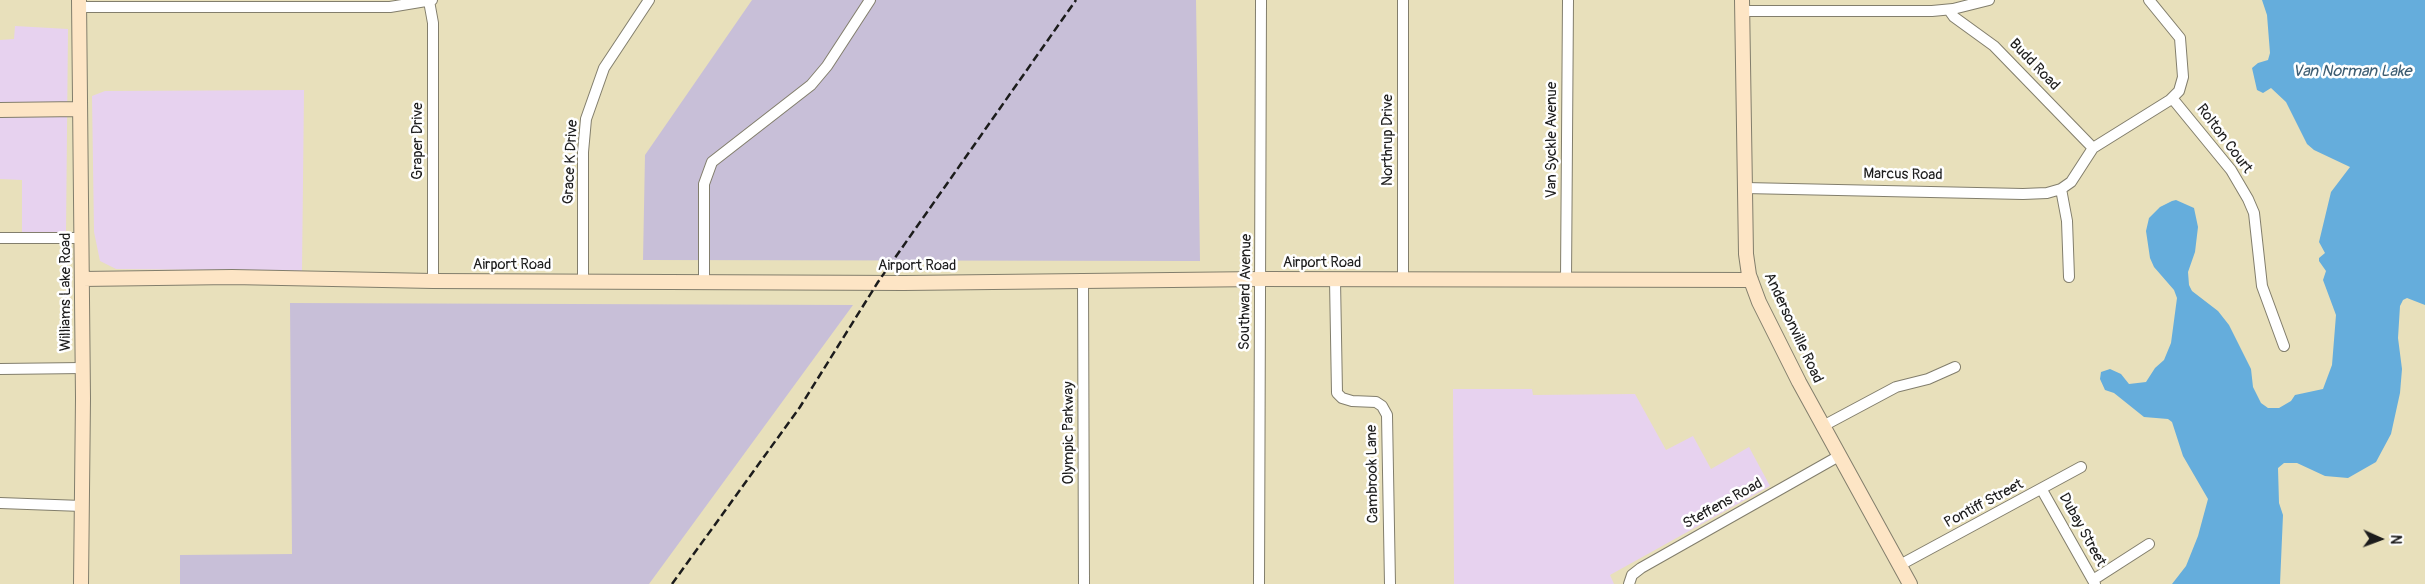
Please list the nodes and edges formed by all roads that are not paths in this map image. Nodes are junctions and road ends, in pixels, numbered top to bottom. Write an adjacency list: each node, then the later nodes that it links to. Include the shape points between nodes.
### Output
1 (431, 0): 9 (street, via 390,7); 27 (street, Graper Drive)
2 (648, 0): 29 (street, Grace K Drive, via 604,68 586,119)
3 (870, 0): 30 (street, via 811,85 712,162 704,184)
4 (1261, 0): 22 (street, Southward Avenue)
5 (1402, 0): 23 (street, Northrup Drive)
6 (1568, 0): 25 (street, Van Syckle Avenue)
7 (1989, 0): 11 (street)
8 (2149, 0): 12 (street, via 2180,38 2183,77 2179,91)
9 (79, 4): 13 (street, Williams Lake Road)
10 (1742, 6): 11 (street, via 1905,12); 16 (street, Andersonville Road)
11 (1949, 10): 15 (street, Budd Road, via 1994,46)
12 (2172, 98): 15 (street); 31 (street, Rolton Court, via 2231,170 2248,199 2254,213 2262,286)
13 (80, 109): 14 (street); 19 (street, Williams Lake Road)
14 (0, 110)
15 (2093, 148): 17 (street, via 2071,182)
16 (1745, 188): 17 (street, Marcus Road, via 2023,194); 26 (street, Andersonville Road, via 1746,254)
17 (2061, 189): 20 (street, via 2067,222)
18 (0, 238): 19 (street)
19 (82, 238): 21 (street, Williams Lake Road)
20 (2069, 277)
21 (82, 279): 27 (street, Airport Road, via 232,277); 33 (street, Williams Lake Road)
22 (1261, 279): 24 (street, Airport Road); 28 (street, Airport Road); 46 (street, Southward Avenue)
23 (1403, 279): 24 (street, Airport Road); 25 (street, Airport Road)
24 (1335, 280): 47 (street, Cambrook Lane, via 1337,393 1352,401 1376,402 1387,415)
25 (1566, 280): 26 (street, Airport Road)
26 (1751, 280): 35 (street, Andersonville Road, via 1759,302)
27 (433, 281): 29 (street, Airport Road)
28 (1083, 281): 30 (street, Airport Road); 45 (street, Olympic Parkway)
29 (583, 282): 30 (street, Airport Road)
30 (704, 282)
31 (2284, 346)
32 (1955, 367): 35 (street, via 1928,379 1896,387)
33 (83, 368): 34 (street); 40 (street, Williams Lake Road)
34 (0, 369)
35 (1823, 426): 36 (street, Andersonville Road)
36 (1839, 456): 42 (street, Andersonville Road); 48 (street, Steffens Road, via 1641,568 1632,575)
37 (2081, 467): 38 (street, Pontiff Street)
38 (2042, 490): 42 (street, Pontiff Street); 43 (street, Dubay Street)
39 (0, 503): 40 (street)
40 (82, 506): 44 (street, Williams Lake Road)
41 (2149, 544): 43 (street)
42 (1900, 565): 49 (street, Andersonville Road)
43 (2094, 582)
44 (81, 584)
45 (1084, 584)
46 (1259, 584)
47 (1390, 584)
48 (1629, 584)
49 (1910, 584)

